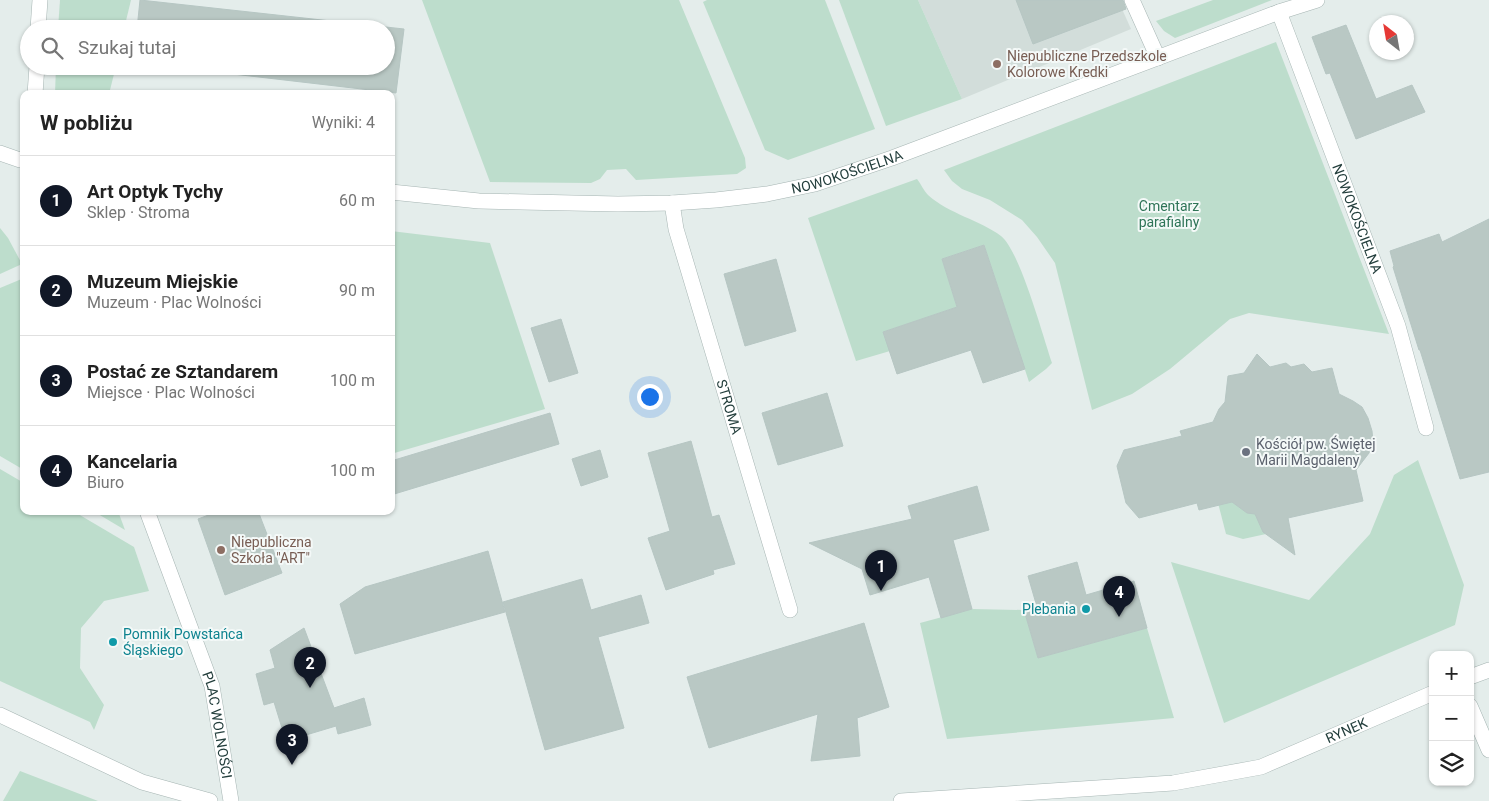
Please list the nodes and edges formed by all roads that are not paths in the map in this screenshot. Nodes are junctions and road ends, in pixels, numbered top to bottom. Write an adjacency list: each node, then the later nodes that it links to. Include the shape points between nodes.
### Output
1 (40, 0): 5 (street)
2 (1132, 0): 6 (street)
3 (1317, 0): 4 (street, NOWOKOŚCIELNA)
4 (1278, 12): 6 (street, NOWOKOŚCIELNA); 13 (street, NOWOKOŚCIELNA, via 1398,326)
5 (39, 20)
6 (1158, 58): 12 (street, NOWOKOŚCIELNA, via 816,184 767,194)
7 (36, 75): 8 (street)
8 (35, 90)
9 (0, 152): 10 (street)
10 (20, 158)
11 (395, 192): 12 (street, NOWOKOŚCIELNA, via 479,201)
12 (672, 203): 15 (street, STROMA, via 676,229)
13 (1426, 428)
14 (148, 515): 23 (street, PLAC WOLNOŚCI, via 212,686)
15 (790, 610)
16 (1489, 670): 17 (street)
17 (1474, 676)
18 (1429, 695): 24 (street, RYNEK, via 1260,767 1172,783)
19 (1474, 715): 21 (street)
20 (0, 716): 22 (street, via 142,782)
21 (1489, 750)
22 (210, 801)
23 (231, 801)
24 (902, 801)

